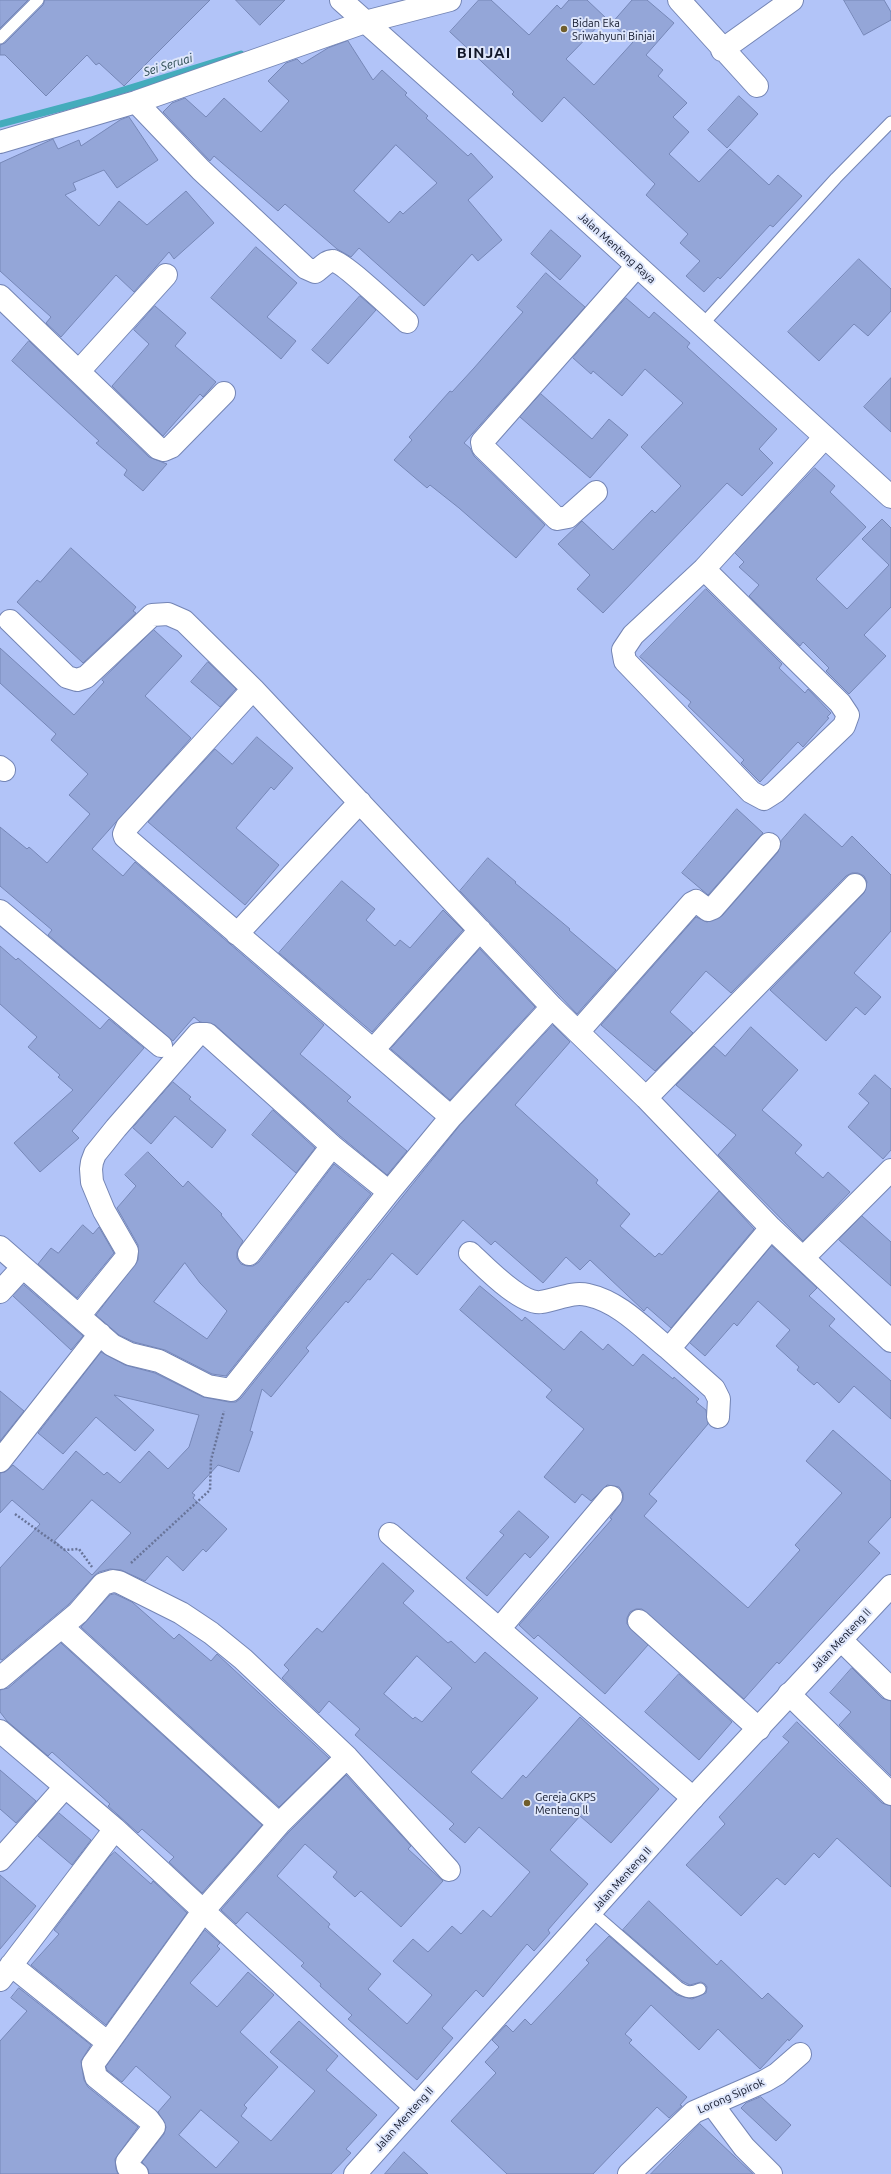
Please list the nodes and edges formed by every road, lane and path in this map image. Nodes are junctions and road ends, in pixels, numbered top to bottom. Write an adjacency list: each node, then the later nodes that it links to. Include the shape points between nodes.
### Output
1 (38, 0): 7 (lane)
2 (341, 0): 6 (street, Jalan Menteng Raya)
3 (450, 0): 6 (street)
4 (679, 0): 8 (street)
5 (792, 0): 8 (street)
6 (364, 22): 10 (street); 13 (street, Jalan Menteng Raya)
7 (0, 38)
8 (722, 50): 9 (street)
9 (757, 86)
10 (136, 102): 12 (street); 16 (street, via 201,170 306,268 315,272 328,262 336,262 372,290)
11 (891, 122): 17 (lane, via 836,178)
12 (0, 142)
13 (637, 266): 17 (street, Jalan Menteng Raya); 21 (street, via 482,442 483,447 557,519 568,517)
14 (166, 275): 18 (street)
15 (0, 296): 18 (street)
16 (406, 322)
17 (702, 325): 20 (street, Jalan Menteng Raya)
18 (79, 371): 19 (street, via 161,449 171,447)
19 (224, 393)
20 (824, 437): 22 (street, Jalan Menteng Raya); 23 (street)
21 (596, 492)
22 (891, 497)
23 (704, 569): 23 (street, via 840,704 848,715 844,726 775,792 764,799 751,792 626,661 624,655 626,644 633,635)
24 (10, 621): 25 (street, via 67,677 77,680 86,677 152,615 168,614 184,621)
25 (253, 689): 26 (street); 31 (street, via 127,827 124,834 128,841)
26 (360, 802): 30 (street); 31 (street)
27 (769, 844): 33 (street, via 713,908 708,910 696,901 692,902)
28 (855, 885): 36 (street)
29 (0, 911): 34 (street)
30 (480, 930): 32 (street); 35 (street)
31 (237, 934): 35 (street)
32 (552, 1006): 33 (street); 37 (street)
33 (579, 1031): 36 (street)
34 (161, 1046)
35 (373, 1050): 37 (street)
36 (646, 1098): 41 (street)
37 (451, 1117): 40 (street)
38 (332, 1146): 40 (street); 44 (street); 48 (street, via 207,1034 198,1034 95,1154 91,1169 92,1182 104,1211 127,1251 126,1258)
39 (891, 1170): 45 (street)
40 (388, 1192): 52 (street)
41 (771, 1228): 45 (street); 51 (street)
42 (0, 1247): 46 (street)
43 (470, 1252): 51 (street, via 516,1293 532,1301 540,1303 574,1293 597,1297 618,1307)
44 (249, 1254)
45 (803, 1258): 50 (street)
46 (23, 1267): 47 (street); 48 (street)
47 (0, 1292)
48 (79, 1316): 49 (street)
49 (100, 1334): 52 (street, via 112,1345 130,1354 160,1361 208,1386); 54 (street)
50 (891, 1341)
51 (669, 1349): 53 (street, via 714,1389 719,1399)
52 (231, 1390): 58 (path, via 213,1449 210,1490)
53 (718, 1417)
54 (0, 1461)
55 (611, 1497): 62 (street)
56 (15, 1514): 58 (path, via 65,1550 79,1549)
57 (390, 1534): 62 (street)
58 (111, 1583): 61 (street); 69 (street, via 181,1613 211,1633 243,1659)
59 (891, 1586): 63 (street, Jalan Menteng II)
60 (639, 1621): 67 (street)
61 (62, 1627): 64 (street); 73 (street)
62 (500, 1628): 72 (street)
63 (841, 1640): 65 (street); 66 (street, Jalan Menteng II)
64 (0, 1678)
65 (891, 1689)
66 (789, 1694): 67 (street, Jalan Menteng II); 71 (street)
67 (759, 1729): 72 (street, Jalan Menteng II)
68 (0, 1731): 70 (street)
69 (347, 1757): 73 (street); 76 (street)
70 (65, 1787): 74 (street); 75 (street)
71 (891, 1794)
72 (694, 1798): 78 (street, Jalan Menteng II)
73 (279, 1824): 77 (street)
74 (115, 1828): 77 (street); 79 (street)
75 (0, 1860)
76 (449, 1870)
77 (204, 1910): 81 (street); 84 (street)
78 (592, 1912): 80 (lane, via 685,1992 692,1993); 84 (street, Jalan Menteng II)
79 (6, 1973): 81 (street)
80 (700, 1989)
81 (108, 2043): 85 (street, via 93,2064 96,2077 148,2119 154,2127 127,2162 128,2167)
82 (800, 2054): 83 (street, Lorong Sipirok, via 765,2082)
83 (712, 2104): 87 (street, Lorong Sipirok, via 694,2112); 88 (street, via 744,2147)
84 (416, 2107): 86 (street, Jalan Menteng II)
85 (137, 2174)
86 (355, 2174)
87 (628, 2174)
88 (771, 2174)

